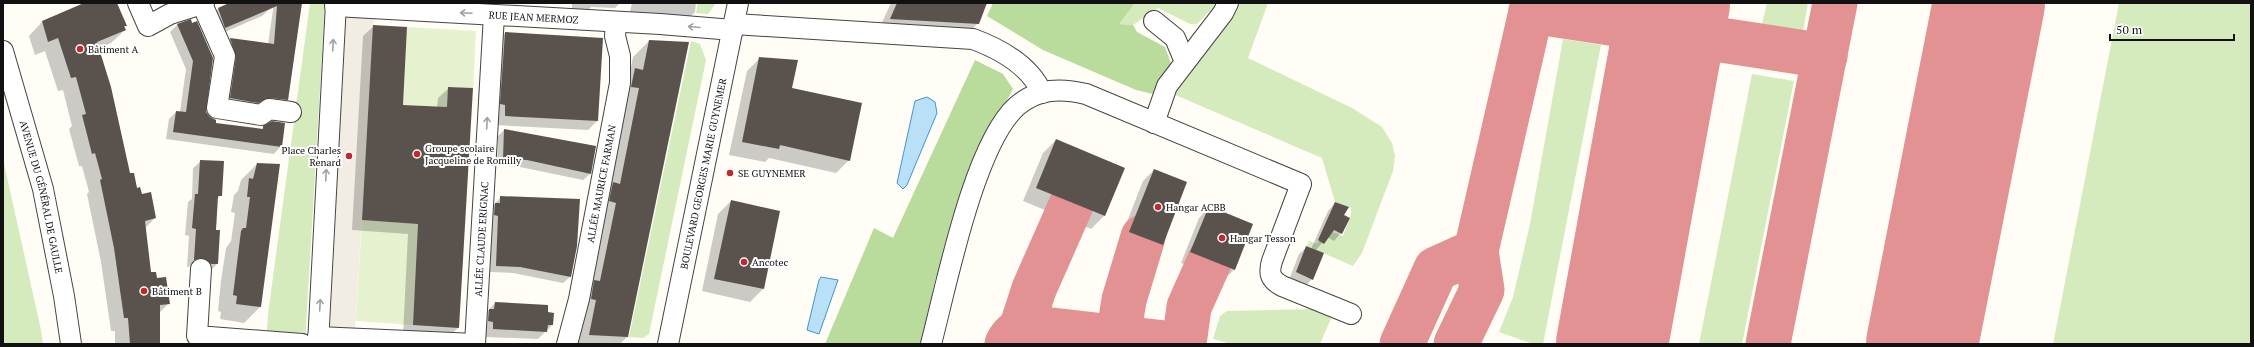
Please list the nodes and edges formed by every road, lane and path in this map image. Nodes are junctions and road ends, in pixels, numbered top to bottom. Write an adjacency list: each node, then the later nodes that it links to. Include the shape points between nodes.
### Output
1 (138, 3): 2 (street, via 148,26 170,14)
2 (203, 3): 14 (street, via 225,56 217,108 261,115 269,108)
3 (738, 3): 10 (street, BOULEVARD GEORGES MARIE GUYNEMER)
4 (1228, 3): 12 (street)
5 (336, 5): 7 (street, RUE JEAN MERMOZ, one-way to 5); 18 (street, one-way to 5)
6 (567, 11): 7 (street, RUE JEAN MERMOZ); 9 (street, RUE JEAN MERMOZ)
7 (494, 15): 20 (street, ALLÉE CLAUDE ERIGNAC, one-way to 7)
8 (1154, 21): 12 (street, via 1175,38)
9 (616, 22): 10 (street, RUE JEAN MERMOZ, one-way to 9); 21 (street, ALLÉE MAURICE FARMAN, via 620,83)
10 (733, 27): 13 (street, RUE JEAN MERMOZ, via 974,40 988,45 1018,63 1034,77); 22 (street, BOULEVARD GEORGES MARIE GUYNEMER)
11 (3, 51): 19 (street, AVENUE DU GÉNÉRAL DE GAULLE, via 43,189)
12 (1185, 62): 15 (street, via 1167,86)
13 (1042, 93): 15 (street, via 1052,89 1080,93); 23 (street, via 1016,106 985,158 942,297)
14 (291, 112)
15 (1154, 123): 17 (street, via 1302,184 1269,269 1270,275 1273,281 1282,286)
16 (201, 268): 18 (street, via 197,336)
17 (1351, 314)
18 (312, 342): 20 (street)
19 (71, 344)
20 (475, 344)
21 (568, 344)
22 (668, 344)
23 (931, 344)

